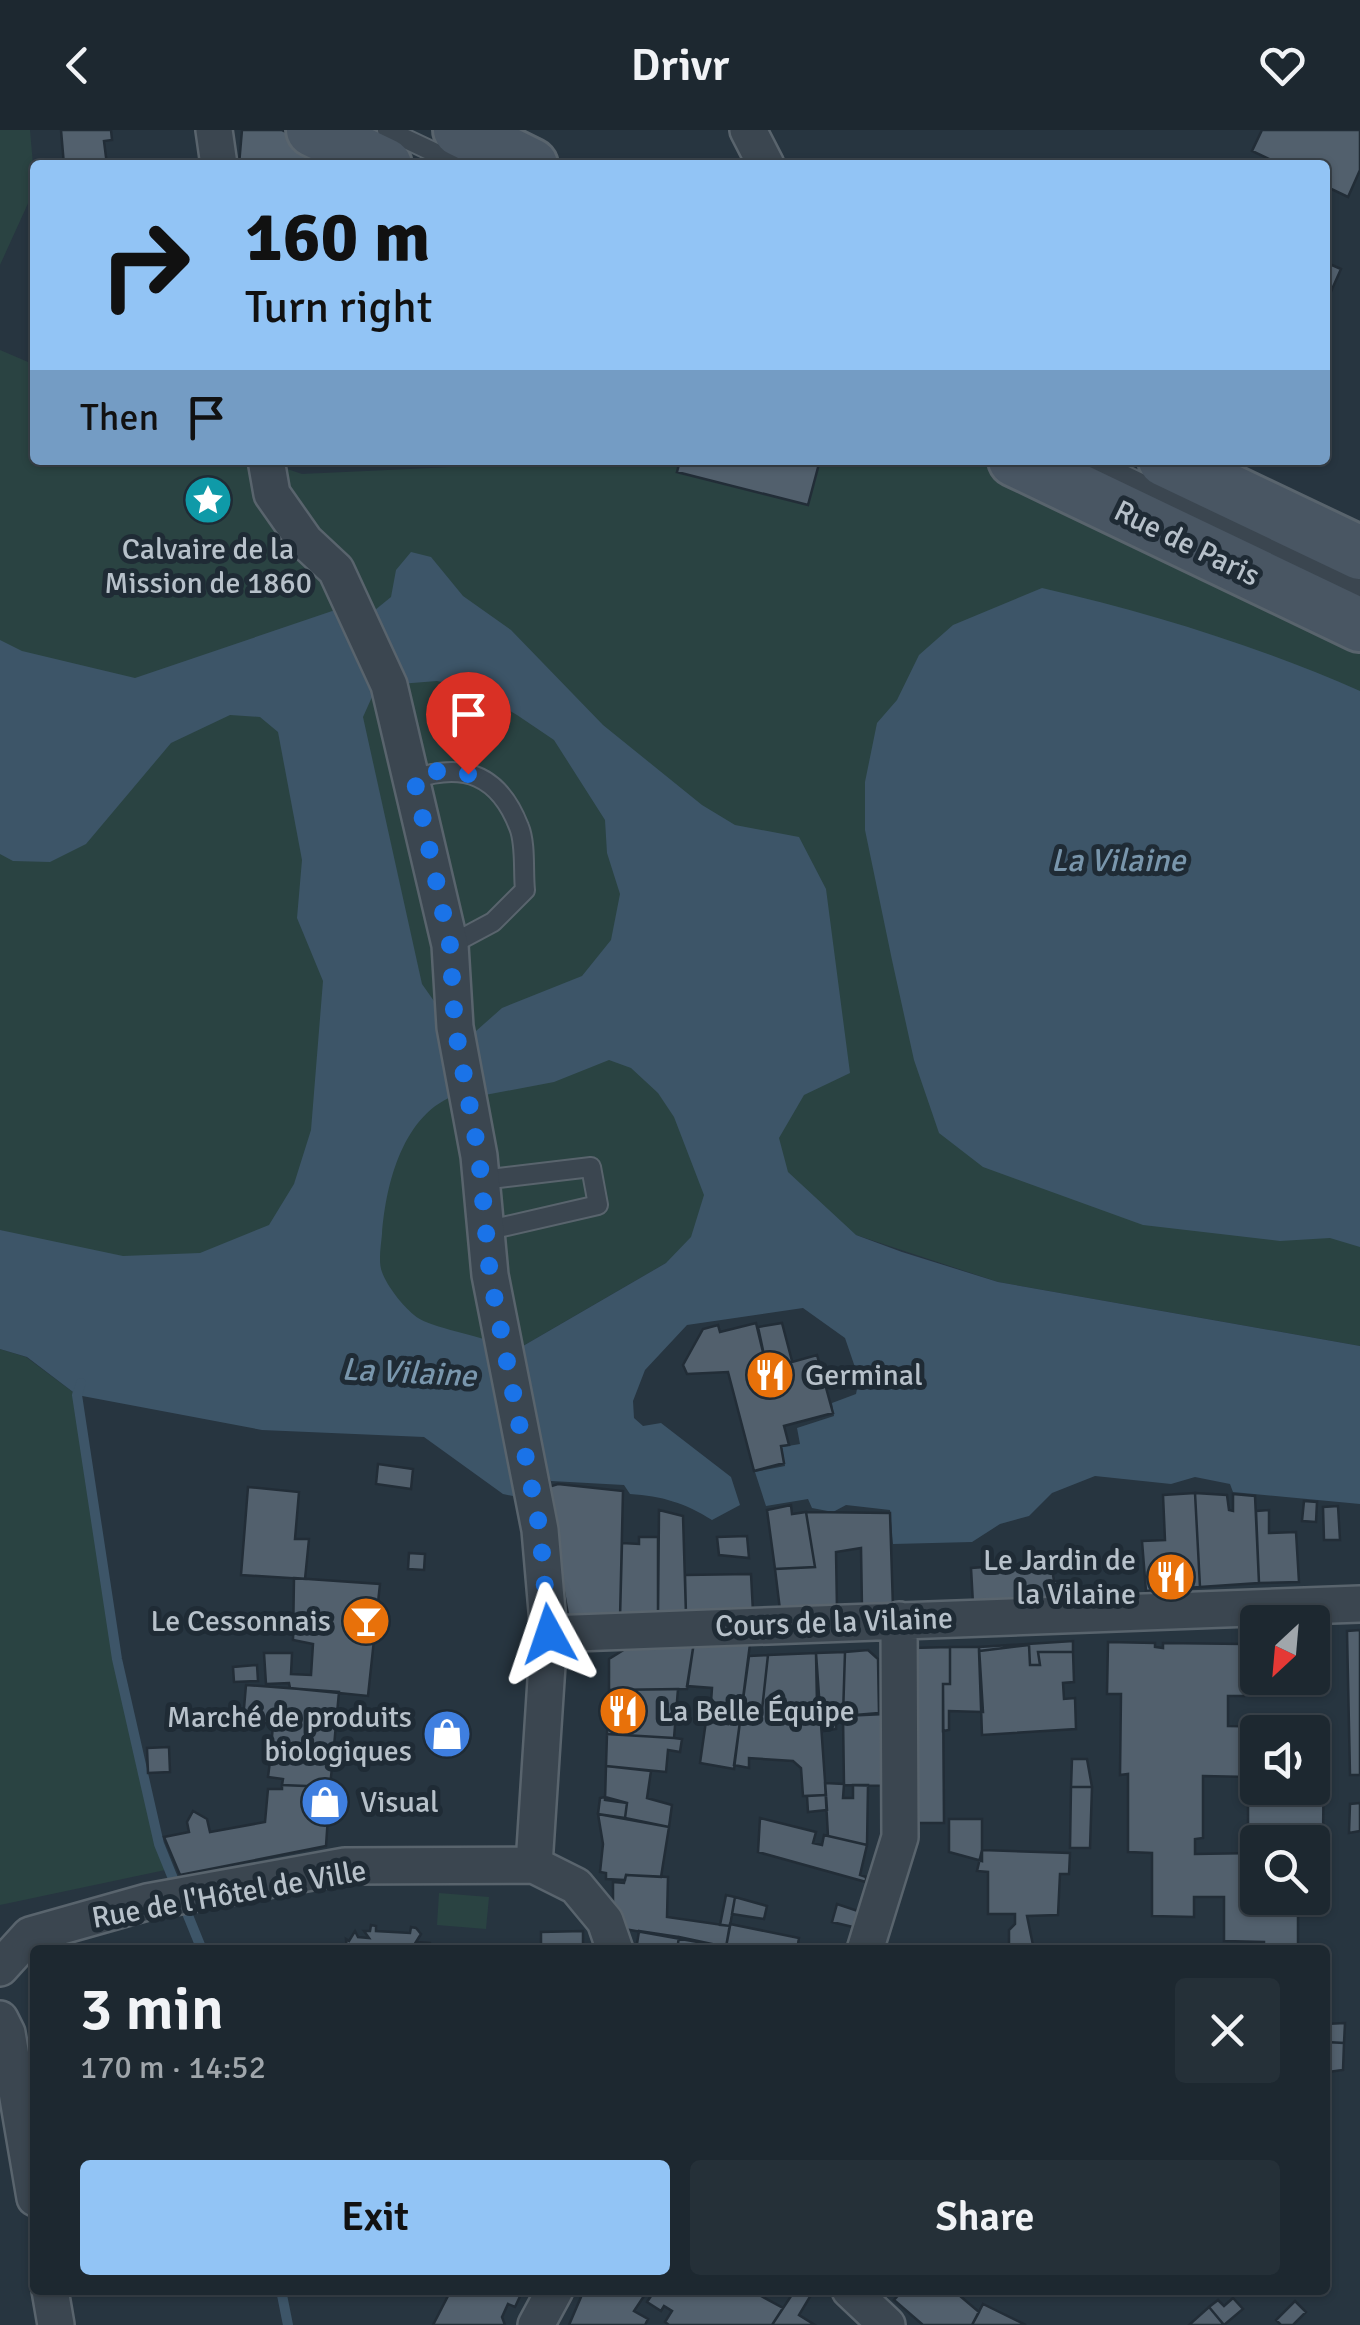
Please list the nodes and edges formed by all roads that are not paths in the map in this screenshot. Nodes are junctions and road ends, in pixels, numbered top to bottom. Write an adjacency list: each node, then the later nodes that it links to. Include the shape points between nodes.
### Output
1 (214, 130): 6 (street)
2 (313, 130): 7 (main road)
3 (387, 130): 8 (lane)
4 (460, 130): 9 (main road)
5 (748, 130): 10 (street); 11 (street)
6 (218, 160)
7 (375, 160)
8 (451, 160)
9 (521, 160)
10 (745, 160)
11 (763, 160)
12 (267, 465): 19 (street, via 272,494 336,570 389,685)
13 (1025, 465): 18 (main road, Rue de Paris)
14 (1103, 465): 17 (lane, Rue de Paris)
15 (1175, 465): 16 (main road)
16 (1360, 553)
17 (1360, 588)
18 (1360, 626)
19 (414, 778): 20 (street); 20 (lane, via 448,768 488,780 520,828 525,890 493,922)
20 (450, 945): 21 (street, via 455,1027)
21 (482, 1180): 22 (street); 22 (lane, via 591,1167 598,1205)
22 (485, 1232): 25 (street, via 540,1530)
23 (1360, 1604): 24 (street, Cours de la Vilaine)
24 (899, 1620): 25 (street, Cours de la Vilaine); 28 (street, via 900,1837)
25 (549, 1634): 26 (street)
26 (534, 1865): 27 (street, via 576,1886 605,1921); 29 (street, Rue de l'Hôtel de Ville, via 345,1866 148,1902 30,1934)
27 (613, 1945)
28 (866, 1945)
29 (0, 1968)
30 (0, 2019): 31 (street)
31 (30, 2169)
32 (51, 2295): 35 (street)
33 (552, 2295): 36 (street)
34 (855, 2295): 37 (street)
35 (56, 2325)
36 (536, 2325)
37 (887, 2325)

